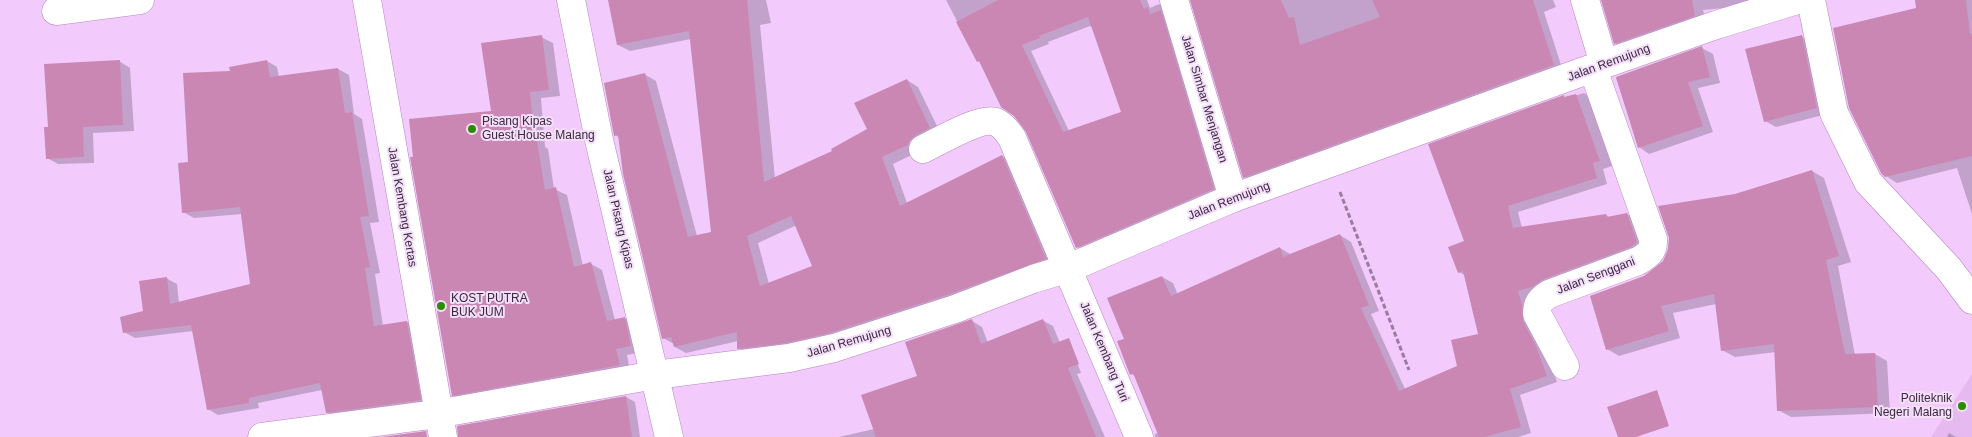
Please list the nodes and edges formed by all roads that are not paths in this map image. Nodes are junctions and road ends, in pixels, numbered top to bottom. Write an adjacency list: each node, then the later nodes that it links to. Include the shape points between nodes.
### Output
1 (140, 0): 7 (street)
2 (367, 0): 15 (street, Jalan Kembang Kertas)
3 (571, 0): 14 (street, Jalan Pisang Kipas, via 599,140)
4 (1174, 0): 10 (street, Jalan Simbar Menjangan)
5 (1584, 0): 8 (street, Jalan Senggani)
6 (1796, 0): 8 (street, Jalan Remujung); 12 (street, via 1834,113 1868,182 1949,268)
7 (56, 11)
8 (1598, 66): 10 (street, Jalan Remujung); 13 (street, Jalan Senggani, via 1654,239 1654,248 1638,261 1541,299 1537,314)
9 (923, 149): 11 (street, Jalan Kembang Turi, via 983,121 995,122 1004,128 1012,138)
10 (1233, 198): 11 (street, Jalan Remujung)
11 (1069, 268): 14 (street, Jalan Remujung, via 834,348 788,358); 18 (street, Jalan Kembang Turi)
12 (1972, 300)
13 (1565, 366)
14 (655, 375): 15 (street); 17 (street, Jalan Pisang Kipas)
15 (440, 425): 16 (street)
16 (262, 437)
17 (669, 437)
18 (1139, 437)

